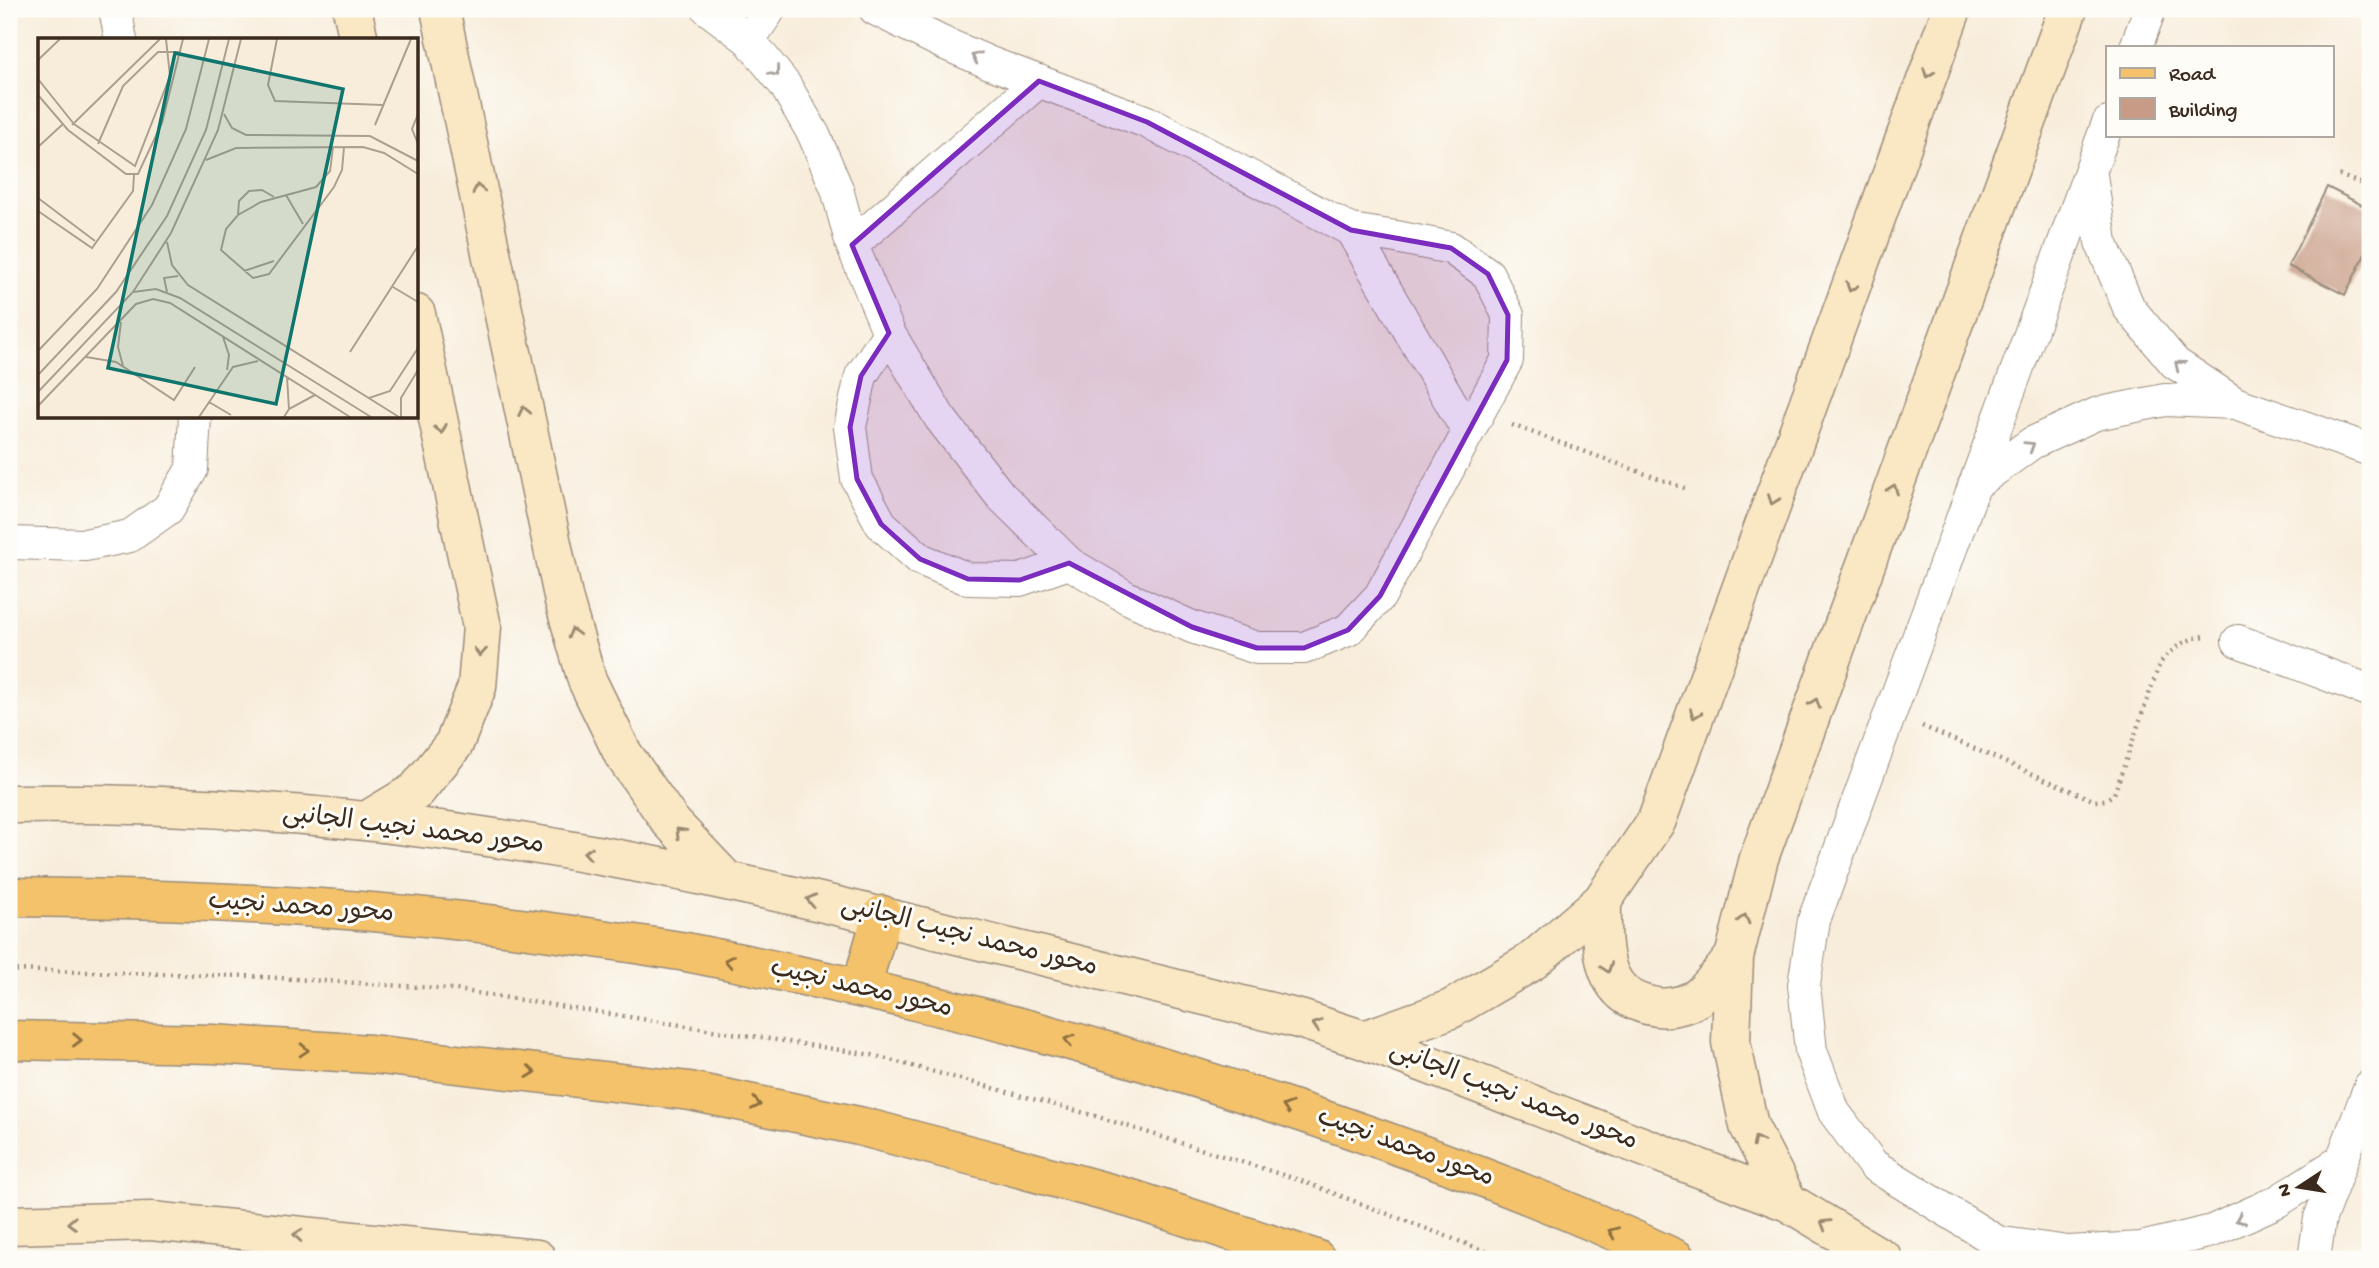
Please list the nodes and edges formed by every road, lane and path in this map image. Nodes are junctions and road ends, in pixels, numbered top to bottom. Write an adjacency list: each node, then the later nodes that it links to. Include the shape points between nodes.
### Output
1 (115, 9): 10 (street)
2 (352, 9): 11 (street)
3 (440, 9): 36 (street, one-way to 3, via 670,821 623,754 587,680 564,601)
4 (708, 9): 12 (street)
5 (770, 9): 12 (street)
6 (875, 9): 14 (street, one-way to 6, via 953,47)
7 (1952, 9): 38 (street, one-way to 38, via 1657,820)
8 (2068, 9): 40 (street, one-way to 8, via 1759,858)
9 (2150, 9): 13 (street)
10 (121, 38)
11 (359, 38)
12 (749, 40): 20 (street, one-way to 20, via 785,85 814,135 837,189)
13 (2136, 46)
14 (1040, 81): 19 (street, via 1147,122); 20 (street)
15 (2106, 129): 16 (street)
16 (2091, 170): 23 (street, one-way to 16, via 2175,363 2129,309 2101,242); 27 (street)
17 (2339, 175): 18 (path)
18 (2370, 187)
19 (1351, 230): 25 (street); 25 (street, via 1451,248 1488,274 1508,315 1507,360)
20 (852, 245): 22 (street)
21 (418, 323): 35 (street, one-way to 35, via 482,627 477,687 454,744 424,781)
22 (889, 333): 30 (street, via 940,418 1000,495); 30 (street, via 861,376 850,427 857,479 881,524 920,559 968,579 1020,580)
23 (2235, 403): 26 (street); 27 (street, one-way to 23, via 2032,443 2096,414 2165,400)
24 (195, 418): 29 (street, via 192,469 168,509 130,536 85,545)
25 (1473, 422): 28 (path); 30 (street, via 1380,596 1348,630 1304,648 1257,648 1192,627 1128,598)
26 (2370, 450)
27 (1974, 485): 33 (street)
28 (1688, 489)
29 (9, 543)
30 (1069, 563)
31 (2238, 641): 32 (street); 33 (path, via 2203,635 2187,640 2160,663 2114,794 2101,801)
32 (2370, 691)
33 (1891, 712): 48 (street, via 1814,920 1804,985 1811,1051 1835,1112 1873,1165)
34 (9, 804): 35 (street, محور محمد نجيب الجانبى, via 210,808)
35 (366, 821): 36 (street, محور محمد نجيب الجانبى, one-way to 35, via 487,837)
36 (727, 881): 39 (street, محور محمد نجيب الجانبى, one-way to 36)
37 (9, 897): 41 (main road, محور محمد نجيب, one-way to 37, via 684,952 504,926 323,908 142,898)
38 (1602, 901): 40 (street, one-way to 40, via 1602,952 1612,983 1638,1004 1670,1009 1700,996); 43 (street, via 1531,962 1451,1009)
39 (882, 915): 41 (main road); 43 (street, محور محمد نجيب الجانبى, one-way to 39, via 1303,1020)
40 (1734, 957): 46 (street, one-way to 40, via 1749,1126 1731,1042)
41 (861, 988): 51 (main road, محور محمد نجيب, one-way to 41, via 1510,1188 1190,1075 1026,1028)
42 (9, 1040): 50 (main road, one-way to 50, via 213,1044 371,1054 690,1091 859,1126 1000,1163 1132,1199)
43 (1364, 1040): 46 (street, محور محمد نجيب الجانبى)
44 (2370, 1086): 45 (street)
45 (2341, 1161): 48 (street, one-way to 48, via 2278,1201 2212,1231 2141,1248 2068,1252); 54 (street, via 2320,1218)
46 (1788, 1202): 52 (street, محور محمد نجيب الجانبى, one-way to 46)
47 (9, 1225): 49 (street, one-way to 47, via 151,1221)
48 (1996, 1242): 53 (street)
49 (537, 1259)
50 (1316, 1259)
51 (1676, 1259)
52 (1883, 1259)
53 (2025, 1259)
54 (2314, 1259)

